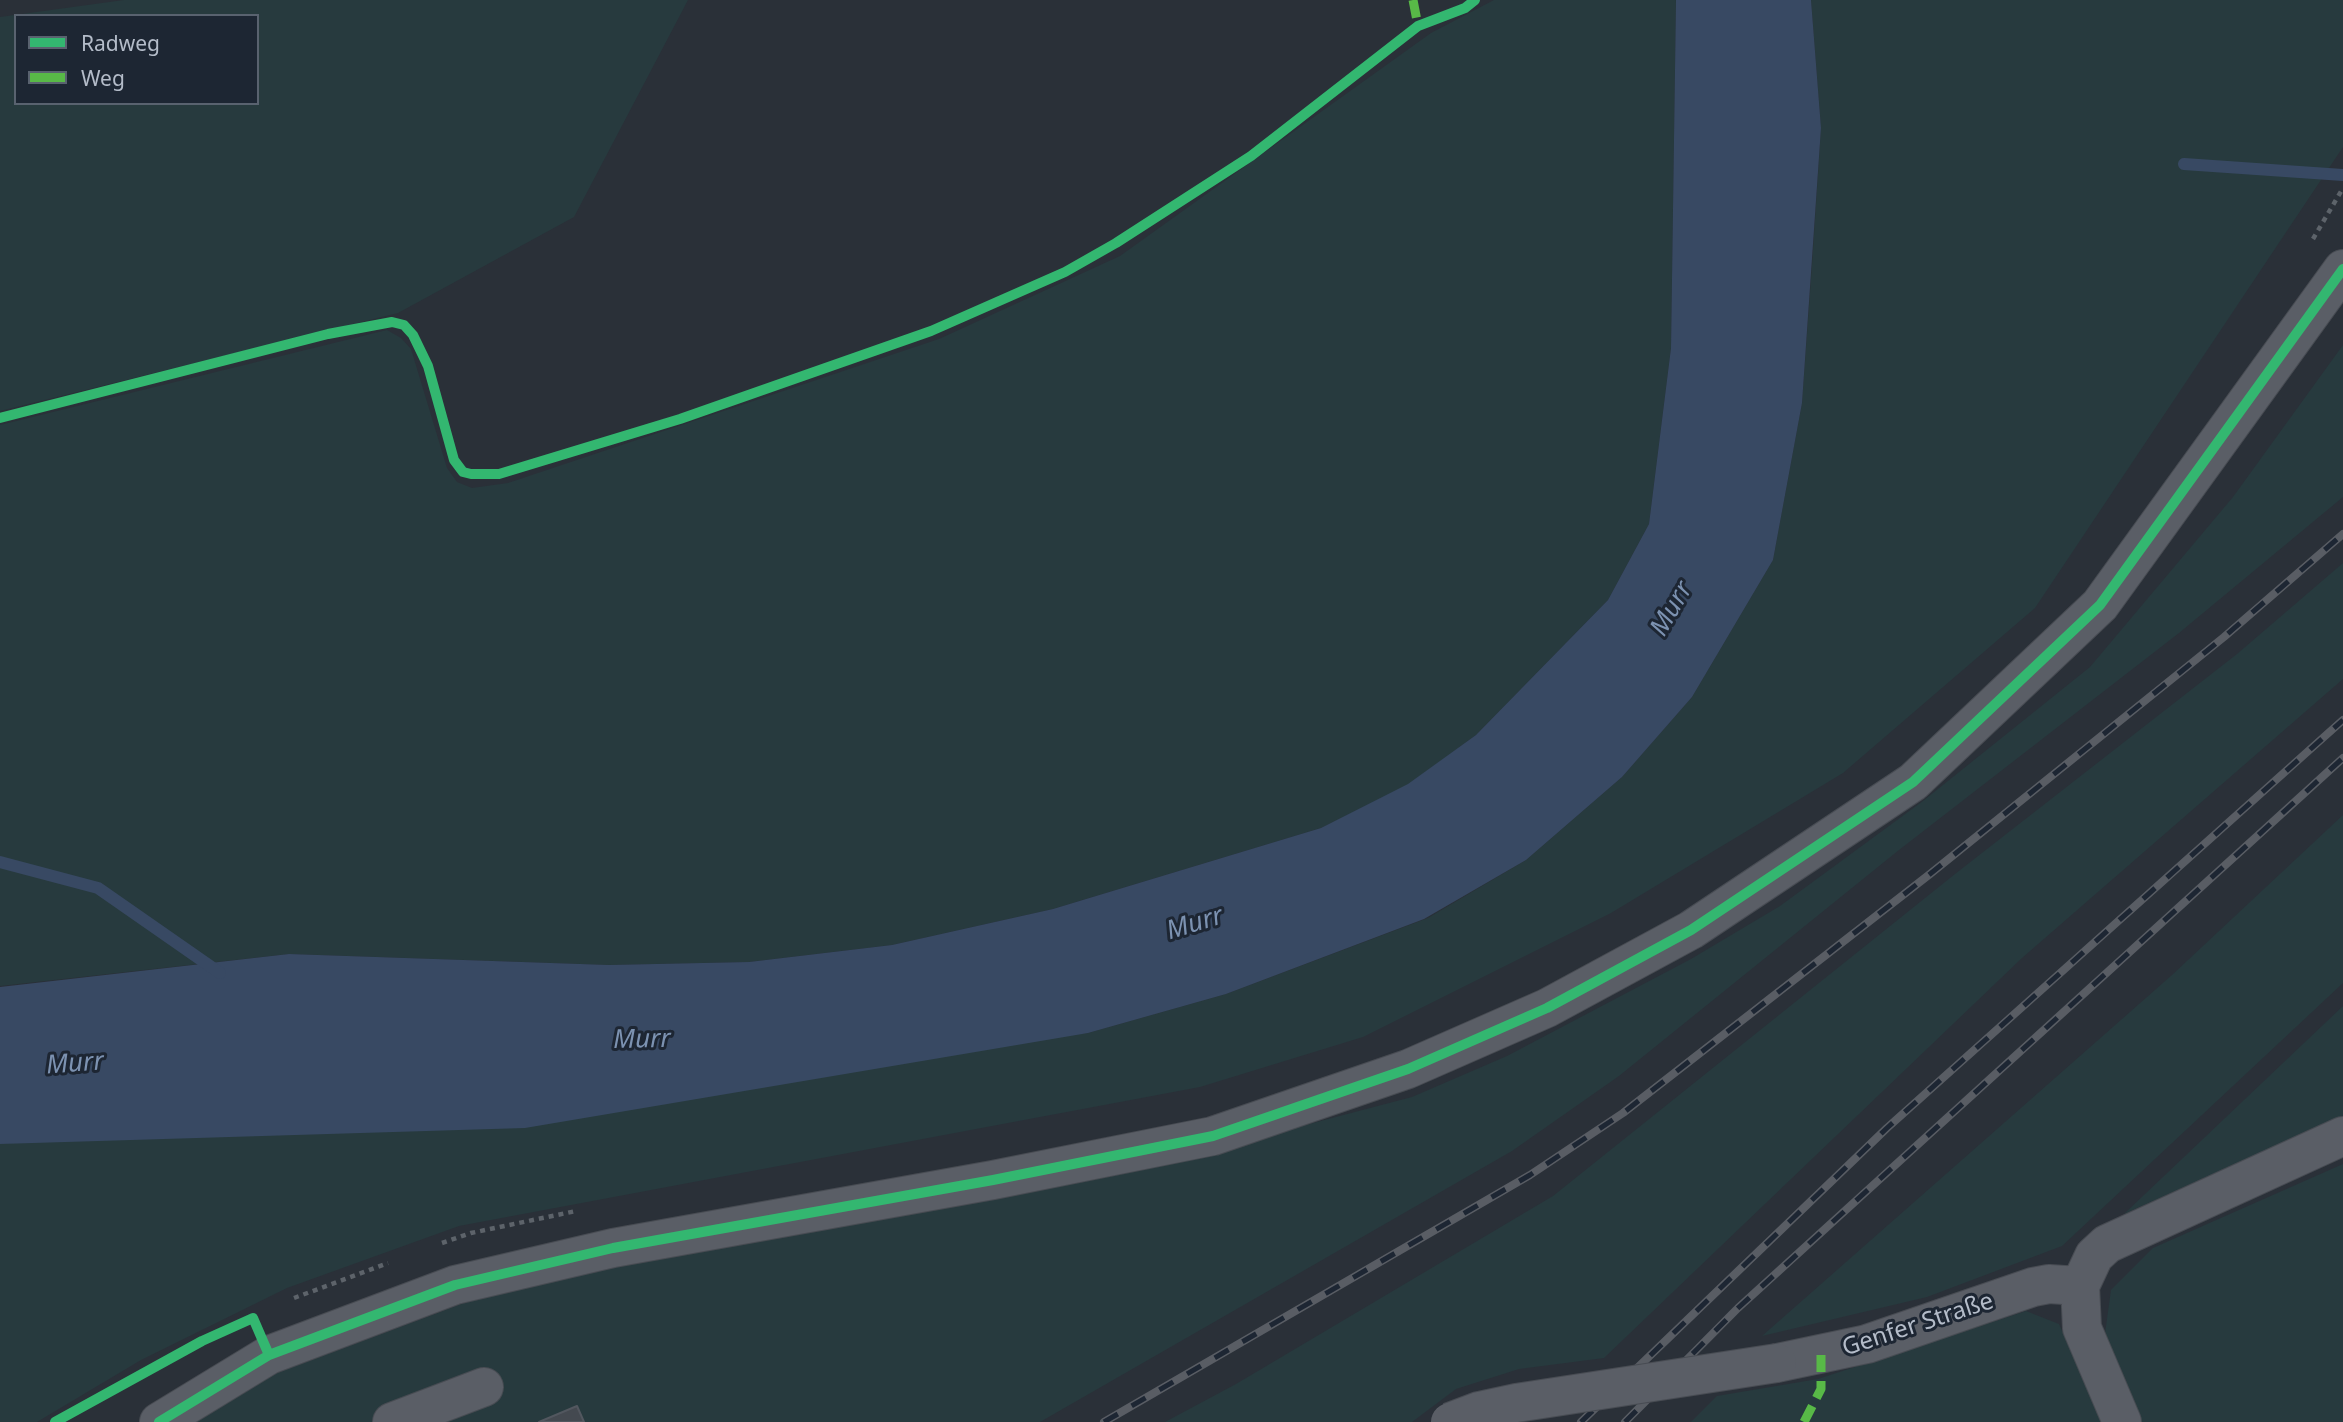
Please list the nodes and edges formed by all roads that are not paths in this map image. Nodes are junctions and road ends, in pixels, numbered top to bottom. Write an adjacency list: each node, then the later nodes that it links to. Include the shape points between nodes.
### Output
1 (2343, 269): 5 (street, via 2100,605 1913,782 1691,930 1547,1008 1408,1069 1213,1136 613,1248 455,1285 270,1355)
2 (2343, 1136): 3 (street, via 2107,1244 2094,1256)
3 (2080, 1286): 7 (street, Genfer Straße, bridge, via 2033,1287 1892,1337 1777,1363 1516,1403); 8 (street, via 2082,1328)
4 (484, 1387): 6 (street)
5 (159, 1422)
6 (392, 1422)
7 (1450, 1422)
8 (2122, 1422)

